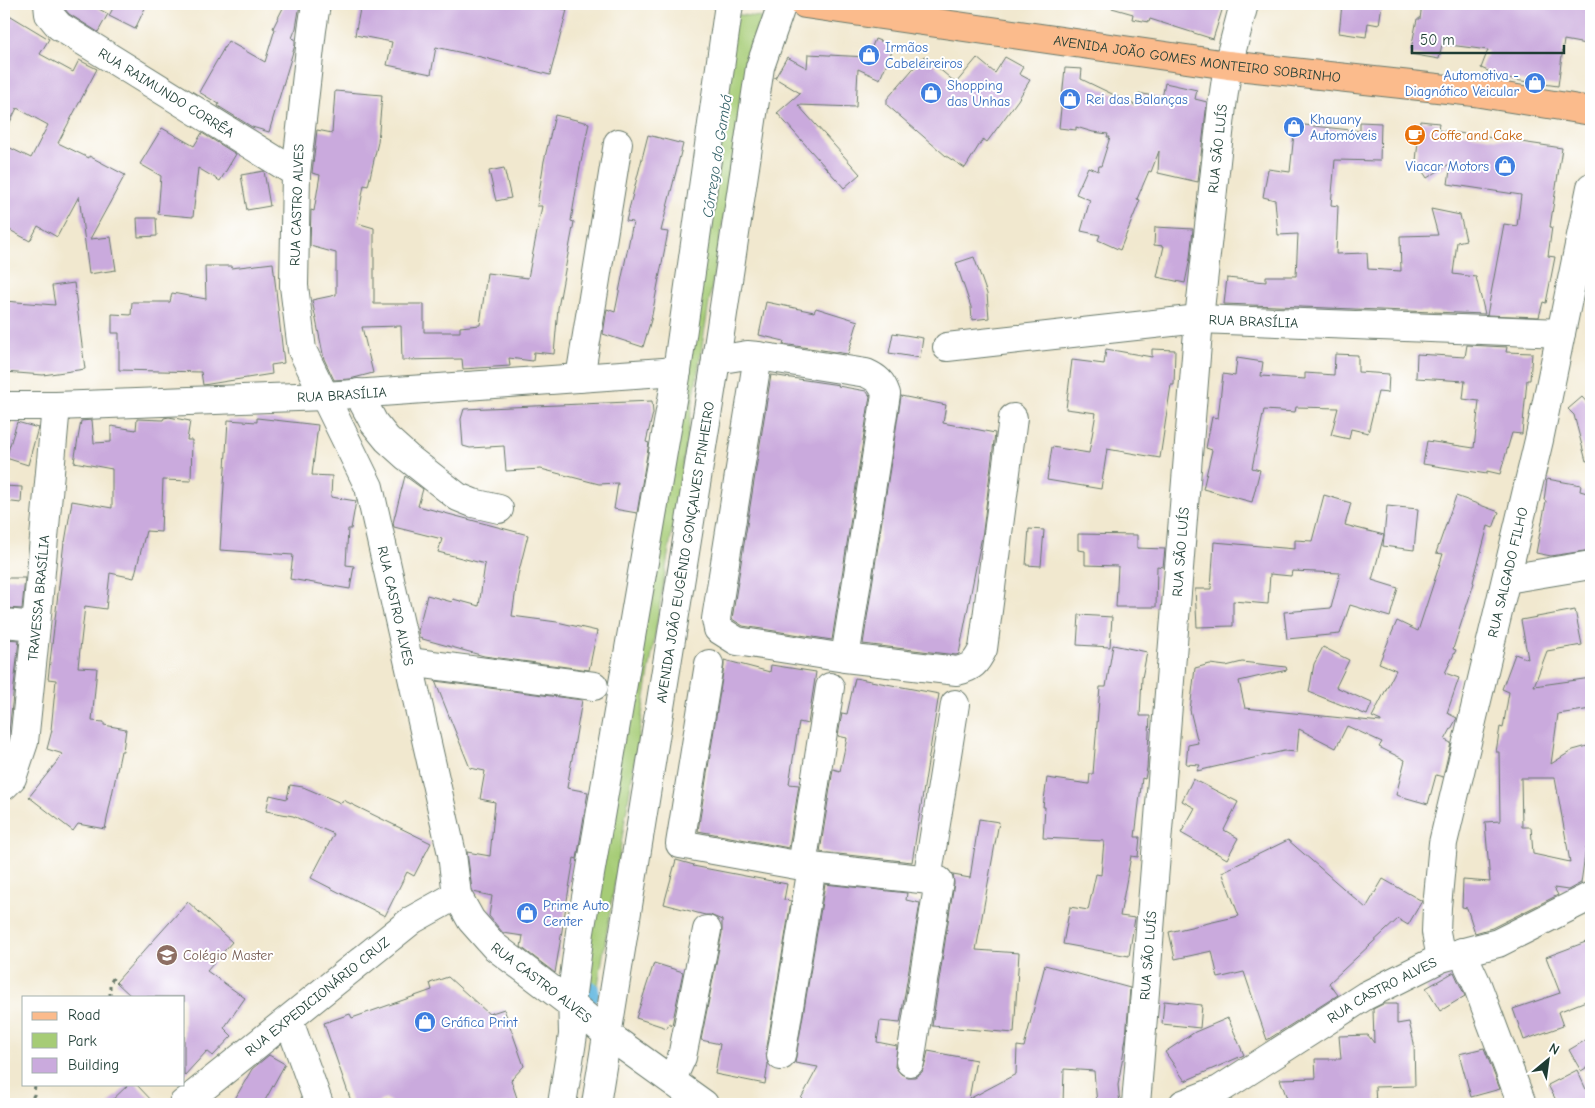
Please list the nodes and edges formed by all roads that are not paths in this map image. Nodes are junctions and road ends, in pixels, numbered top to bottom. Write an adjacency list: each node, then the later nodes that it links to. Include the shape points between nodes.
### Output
1 (48, 4): 10 (street, RUA RAIMUNDO CORRÊA, via 49,14 59,26)
2 (316, 4): 10 (street, RUA CASTRO ALVES)
3 (729, 4): 17 (street)
4 (782, 4): 16 (street, AVENIDA JOÃO EUGÊNIO GONÇALVES PINHEIRO, via 760,67)
5 (805, 4): 7 (main road, AVENIDA JOÃO GOMES MONTEIRO SOBRINHO)
6 (1244, 4): 7 (street, RUA SÃO LUÍS)
7 (1228, 65): 8 (main road, AVENIDA JOÃO GOMES MONTEIRO SOBRINHO, via 1474,92); 12 (street, RUA SÃO LUÍS)
8 (1591, 111)
9 (618, 143): 18 (street)
10 (296, 173): 20 (street, RUA CASTRO ALVES, via 294,286 302,350)
11 (1591, 187): 13 (street, RUA SALGADO FILHO)
12 (1199, 320): 13 (street, RUA BRASÍLIA); 14 (street, RUA BRASÍLIA); 55 (street, RUA SÃO LUÍS)
13 (1561, 333): 26 (street, RUA SALGADO FILHO)
14 (947, 347)
15 (758, 356): 16 (street); 29 (street, via 866,372 878,378 886,394); 29 (street, via 716,619 718,629 737,641)
16 (716, 360): 36 (street, AVENIDA JOÃO EUGÊNIO GONÇALVES PINHEIRO)
17 (677, 371): 18 (street, RUA BRASÍLIA); 44 (street, via 580,932)
18 (580, 378): 19 (street, RUA BRASÍLIA)
19 (358, 394): 20 (street, RUA BRASÍLIA); 24 (street, via 387,439 420,468 458,497)
20 (325, 396): 22 (street, RUA BRASÍLIA); 30 (street, RUA CASTRO ALVES, via 369,487)
21 (4, 406): 22 (street, RUA BRASÍLIA)
22 (56, 406): 28 (street, TRAVESSA BRASÍLIA)
23 (1013, 418): 29 (street, via 983,649 976,663 957,671)
24 (499, 509)
25 (1591, 565): 26 (street)
26 (1507, 579): 43 (street, RUA SALGADO FILHO, via 1443,842 1436,932)
27 (4, 623): 28 (street)
28 (36, 626): 35 (street, TRAVESSA BRASÍLIA, via 24,742 12,778)
29 (845, 658)
30 (409, 662): 32 (street); 40 (street, RUA CASTRO ALVES, via 452,854)
31 (709, 664): 37 (street)
32 (594, 686)
33 (830, 687): 38 (street)
34 (955, 704): 39 (street)
35 (4, 786)
36 (638, 842): 37 (street); 46 (street, AVENIDA JOÃO EUGÊNIO GONÇALVES PINHEIRO)
37 (680, 844): 38 (street)
38 (807, 866): 39 (street); 47 (street)
39 (927, 880): 48 (street, via 939,881)
40 (457, 895): 44 (street, RUA CASTRO ALVES, via 471,920 494,946); 45 (street, RUA EXPEDICIONÁRIO CRUZ, via 412,920)
41 (1591, 896): 43 (street, RUA CASTRO ALVES, via 1498,942)
42 (707, 930): 49 (street, via 682,1057)
43 (1452, 955): 56 (street, RUA CASTRO ALVES, via 1365,996 1219,1090); 57 (street, RUA SALGADO FILHO, via 1476,982)
44 (572, 1006): 46 (street, RUA CASTRO ALVES); 52 (street, via 574,1035)
45 (288, 1021): 50 (street, RUA EXPEDICIONÁRIO CRUZ); 51 (street)
46 (608, 1035): 49 (street, RUA CASTRO ALVES); 53 (street, AVENIDA JOÃO EUGÊNIO GONÇALVES PINHEIRO)
47 (781, 1056)
48 (910, 1062)
49 (672, 1079): 54 (street, RUA CASTRO ALVES)
50 (183, 1104)
51 (319, 1104)
52 (562, 1104)
53 (596, 1104)
54 (704, 1104)
55 (1136, 1104)
56 (1183, 1104)
57 (1522, 1104)

